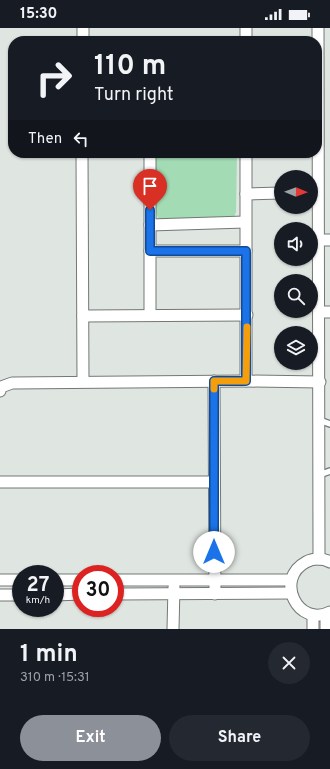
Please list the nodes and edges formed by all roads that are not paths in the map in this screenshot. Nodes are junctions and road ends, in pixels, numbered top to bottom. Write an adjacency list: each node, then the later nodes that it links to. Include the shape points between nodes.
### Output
1 (322, 125): 5 (street)
2 (82, 158): 18 (street)
3 (150, 158): 10 (street)
4 (246, 158): 7 (street)
5 (324, 173): 6 (street)
6 (318, 186)
7 (246, 194): 8 (street); 9 (street)
8 (274, 194)
9 (245, 222): 10 (street); 14 (street)
10 (150, 225): 13 (street)
11 (318, 240): 12 (street); 15 (street)
12 (330, 240)
13 (150, 251): 14 (street); 16 (street)
14 (246, 251): 17 (street)
15 (325, 312): 22 (street)
16 (150, 315): 17 (street); 18 (street)
17 (247, 315): 21 (street)
18 (83, 316): 19 (street)
19 (83, 381): 20 (street); 23 (street, via 12,383 1,387)
20 (214, 381): 21 (street); 29 (street)
21 (246, 381): 22 (street)
22 (320, 382): 24 (street)
23 (0, 391)
24 (319, 420): 25 (lane); 27 (street)
25 (330, 424)
26 (330, 471): 27 (lane)
27 (319, 475): 30 (street)
28 (0, 482): 29 (street)
29 (214, 482): 36 (street)
30 (319, 559): 31 (street); 37 (street, via 301,564)
31 (330, 562)
32 (0, 580): 33 (street)
33 (12, 580)
34 (124, 580): 35 (street)
35 (174, 580): 36 (street); 40 (street)
36 (215, 580): 37 (street); 41 (street)
37 (291, 580): 38 (street)
38 (291, 593): 41 (street); 45 (street, via 298,607)
39 (124, 594): 40 (street)
40 (174, 594): 41 (street); 46 (street)
41 (215, 594)
42 (0, 595): 43 (street)
43 (12, 595)
44 (328, 613): 45 (street); 48 (street)
45 (312, 615): 47 (street)
46 (174, 629)
47 (312, 629)
48 (326, 629)

